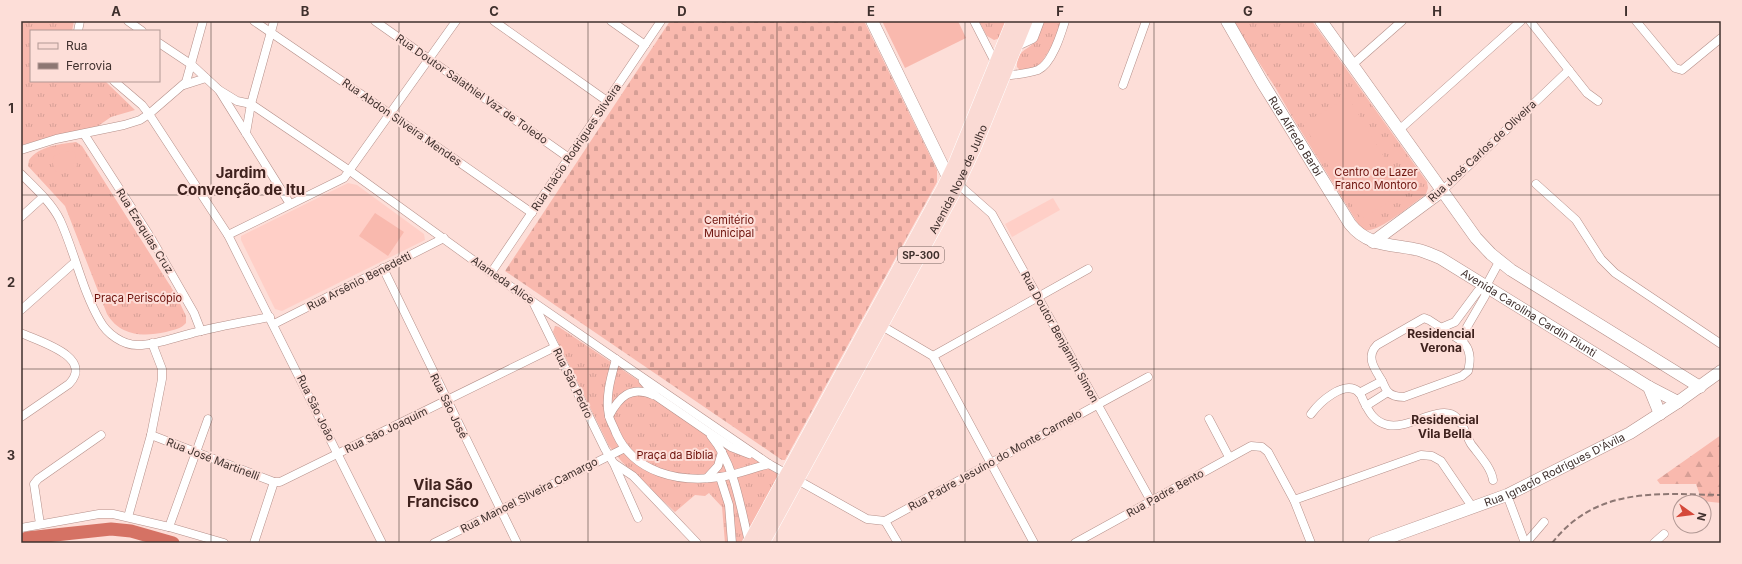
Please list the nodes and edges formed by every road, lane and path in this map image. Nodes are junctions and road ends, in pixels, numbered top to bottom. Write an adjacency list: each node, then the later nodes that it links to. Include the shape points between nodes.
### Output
1 (128, 21): 23 (street)
2 (204, 21): 31 (street)
3 (254, 21): 24 (street, Rua Abdon Silveira Mendes)
4 (274, 21): 24 (street)
5 (375, 21): 29 (street, Rua Doutor Salathiel Vaz de Toledo)
6 (456, 21): 29 (street)
7 (494, 21): 40 (street)
8 (611, 21): 28 (street)
9 (661, 21): 28 (street, Rua Inácio Rodrigues Silveira)
10 (872, 21): 52 (street)
11 (974, 21): 30 (street)
12 (1013, 21): 30 (main road, Avenida Nove de Julho)
13 (1026, 21): 27 (main road, Avenida Nove de Julho / SP-300)
14 (1038, 21): 27 (street, via 1032,37)
15 (1065, 21): 34 (street, via 1053,52 1040,69)
16 (1146, 21): 38 (street)
17 (1227, 21): 61 (street, Rua Alfredo Barbi, via 1350,224 1360,235)
18 (1321, 21): 32 (street)
19 (1402, 21): 32 (street)
20 (1521, 21): 46 (street)
21 (1530, 21): 33 (street)
22 (1636, 21): 25 (street, via 1676,68 1682,70)
23 (141, 30)
24 (271, 33): 42 (street); 44 (street, Rua Abdon Silveira Mendes)
25 (1721, 38)
26 (160, 44): 31 (street)
27 (1017, 44): 34 (main road, Avenida Nove de Julho / SP-300)
28 (645, 45): 40 (street, Rua Inácio Rodrigues Silveira)
29 (429, 59): 44 (street); 49 (street, Rua Doutor Salathiel Vaz de Toledo)
30 (996, 64): 52 (main road, Avenida Nove de Julho, via 956,161)
31 (192, 65): 35 (street); 37 (street)
32 (1352, 65): 46 (street)
33 (1569, 70): 41 (street, via 1587,93); 54 (street, Rua José Carlos de Oliveira)
34 (1004, 76): 52 (main road, Avenida Nove de Julho / SP-300)
35 (206, 78): 37 (street); 39 (street)
36 (115, 82): 43 (street, Rua São João)
37 (184, 85): 43 (street)
38 (1123, 85)
39 (219, 90): 42 (street, Alameda Alice, via 237,101); 45 (street)
40 (607, 101): 49 (street, Rua Inácio Rodrigues Silveira)
41 (1598, 101)
42 (251, 104): 45 (street); 50 (street, Alameda Alice)
43 (149, 114): 47 (street, via 124,125); 59 (street, Rua São João)
44 (390, 114): 50 (street); 57 (street, Rua Abdon Silveira Mendes)
45 (244, 129): 56 (street)
46 (1399, 130): 54 (street)
47 (84, 134): 48 (street, via 56,138); 74 (street, Rua Ezequias Cruz, via 151,238 194,312)
48 (21, 150)
49 (569, 158): 57 (street, Rua Inácio Rodrigues Silveira)
50 (350, 171): 56 (street, via 344,178); 60 (street, Alameda Alice)
51 (21, 174): 55 (street)
52 (953, 181): 68 (street, Rua Doutor Benjamim Simon, via 992,214); 72 (main road, Avenida Nove de Julho / SP-300, via 942,215); 116 (main road, Avenida Nove de Julho / SP-300)
53 (1536, 184): 78 (street, via 1576,220 1601,259 1615,273)
54 (1442, 191): 61 (street, Rua José Carlos de Oliveira); 63 (street, via 1476,238)
55 (43, 197): 58 (street); 62 (street, via 60,220)
56 (290, 204): 59 (street)
57 (532, 213): 66 (street, Rua Inácio Rodrigues Silveira)
58 (21, 217)
59 (228, 235): 71 (street, Rua São João)
60 (444, 238): 64 (street, Rua Arsênio Benedetti); 66 (street, Alameda Alice)
61 (1373, 242): 67 (street, Avenida Carolina Cardin Piunti, via 1430,254)
62 (75, 262): 70 (street); 77 (street, Rua Arsênio Benedetti, via 100,323 112,336 126,344)
63 (1499, 262): 67 (street); 87 (street)
64 (383, 268): 71 (street, Rua Arsênio Benedetti); 91 (street, Rua São José)
65 (1088, 269): 68 (street)
66 (492, 272): 69 (street, Alameda Alice)
67 (1486, 286): 73 (street, via 1478,291 1455,322); 76 (street, via 1485,296 1467,327); 86 (street, Avenida Carolina Cardin Piunti)
68 (1038, 297): 80 (street); 93 (street, Rua Doutor Benjamim Simon)
69 (533, 301): 79 (street, Rua São Pedro); 81 (street, Alameda Alice)
70 (21, 310)
71 (272, 320): 74 (street, Rua Arsênio Benedetti); 107 (street, Rua São João)
72 (882, 326): 80 (street); 116 (main road, Avenida Nove de Julho / SP-300)
73 (1443, 328): 76 (street); 85 (street, via 1424,318 1377,345 1372,350 1371,359)
74 (201, 331): 77 (street, Rua Arsênio Benedetti)
75 (21, 333): 98 (street, via 64,352 70,357 76,373 74,380 69,384)
76 (1464, 342): 89 (street, via 1470,354 1468,371 1462,376 1404,397)
77 (152, 343): 102 (street, via 162,369 162,379)
78 (1721, 344)
79 (555, 347): 91 (street, Rua São Joaquim); 108 (street, Rua São Pedro)
80 (933, 356): 111 (street)
81 (616, 359): 83 (street, Alameda Alice); 97 (street, via 608,400)
82 (1721, 370): 87 (street, Rua Ignacio Rodrigues D'Ávila)
83 (639, 375): 90 (street); 110 (street, Alameda Alice)
84 (1148, 376): 93 (street, Rua Padre Jesuíno do Monte Carmelo)
85 (1382, 381): 88 (street); 89 (street)
86 (1649, 387): 92 (street, Avenida Carolina Cardin Piunti); 96 (street)
87 (1700, 387): 92 (street, Rua Ignacio Rodrigues D'Ávila)
88 (1359, 392): 94 (street); 95 (street, via 1347,388 1338,391 1322,400)
89 (1388, 392): 94 (street)
90 (656, 396): 97 (street, via 642,391 628,393 619,400); 101 (street)
91 (447, 400): 107 (street, Rua São Joaquim); 124 (street, Rua São José)
92 (1678, 402): 96 (street, Rua Ignacio Rodrigues D'Ávila)
93 (1097, 404): 111 (street, Rua Padre Jesuíno do Monte Carmelo); 121 (street, Rua Doutor Benjamim Simon)
94 (1366, 406): 118 (street, via 1376,420 1397,426 1404,426 1439,413 1452,414 1492,473)
95 (1312, 414)
96 (1660, 414): 120 (street, Rua Ignacio Rodrigues D'Ávila, via 1630,433)
97 (609, 416): 104 (street)
98 (21, 417)
99 (208, 419): 105 (street)
100 (1209, 419): 109 (street)
101 (707, 431): 106 (street); 110 (street, via 731,447)
102 (151, 435): 105 (street, Rua José Martinelli); 125 (street)
103 (101, 436): 131 (street, via 34,484)
104 (625, 448): 108 (street, Rua Manoel Silveira Camargo); 117 (street, via 640,463 664,474 686,479)
105 (196, 452): 119 (street, Rua José Martinelli); 132 (street)
106 (722, 452): 114 (street); 117 (street, via 715,472)
107 (338, 454): 119 (street, Rua São Joaquim, via 280,482); 137 (street, Rua São João)
108 (608, 456): 112 (street, Rua São Pedro); 124 (street, Rua Manoel Silveira Camargo)
109 (1229, 457): 121 (street, Rua Padre Bento); 122 (street, Rua Padre Bento, via 1246,448 1262,447 1268,452)
110 (760, 458): 113 (street, Alameda Alice)
111 (991, 462): 127 (street, Rua Padre Jesuíno do Monte Carmelo); 145 (street)
112 (614, 464): 126 (street, Rua São Pedro); 140 (street, Rua São Pedro, via 633,476)
113 (769, 464): 114 (street); 116 (street, Alameda Alice)
114 (732, 474): 115 (street); 130 (street)
115 (720, 477): 117 (street); 128 (street, via 729,505)
116 (792, 477): 127 (street, Alameda Alice, via 867,519); 142 (main road, SP-300); 143 (main road, SP-300)
117 (707, 478)
118 (1493, 480)
119 (274, 482): 136 (street)
120 (1507, 495): 123 (street, Rua Ignacio Rodrigues D'Ávila); 149 (street)
121 (1151, 500): 146 (street, Rua Padre Bento)
122 (1294, 500): 123 (street, via 1421,455 1432,456 1441,461); 147 (street)
123 (1473, 508): 148 (street, Rua Ignacio Rodrigues D'Ávila)
124 (500, 510): 138 (street, Rua Manoel Silveira Camargo); 139 (street, Rua São José)
125 (128, 517): 131 (street, via 99,514); 132 (street)
126 (638, 518)
127 (885, 521): 144 (street)
128 (731, 522): 130 (street); 141 (street)
129 (1544, 522): 149 (street)
130 (744, 523): 142 (street)
131 (40, 524): 133 (street)
132 (169, 527): 135 (street)
133 (21, 528)
134 (1664, 534): 150 (street)
135 (224, 543)
136 (254, 543)
137 (382, 543)
138 (434, 543)
139 (516, 543)
140 (697, 543)
141 (732, 543)
142 (749, 543)
143 (763, 543)
144 (898, 543)
145 (1034, 543)
146 (1075, 543)
147 (1310, 543)
148 (1374, 543)
149 (1526, 543)
150 (1654, 543)

